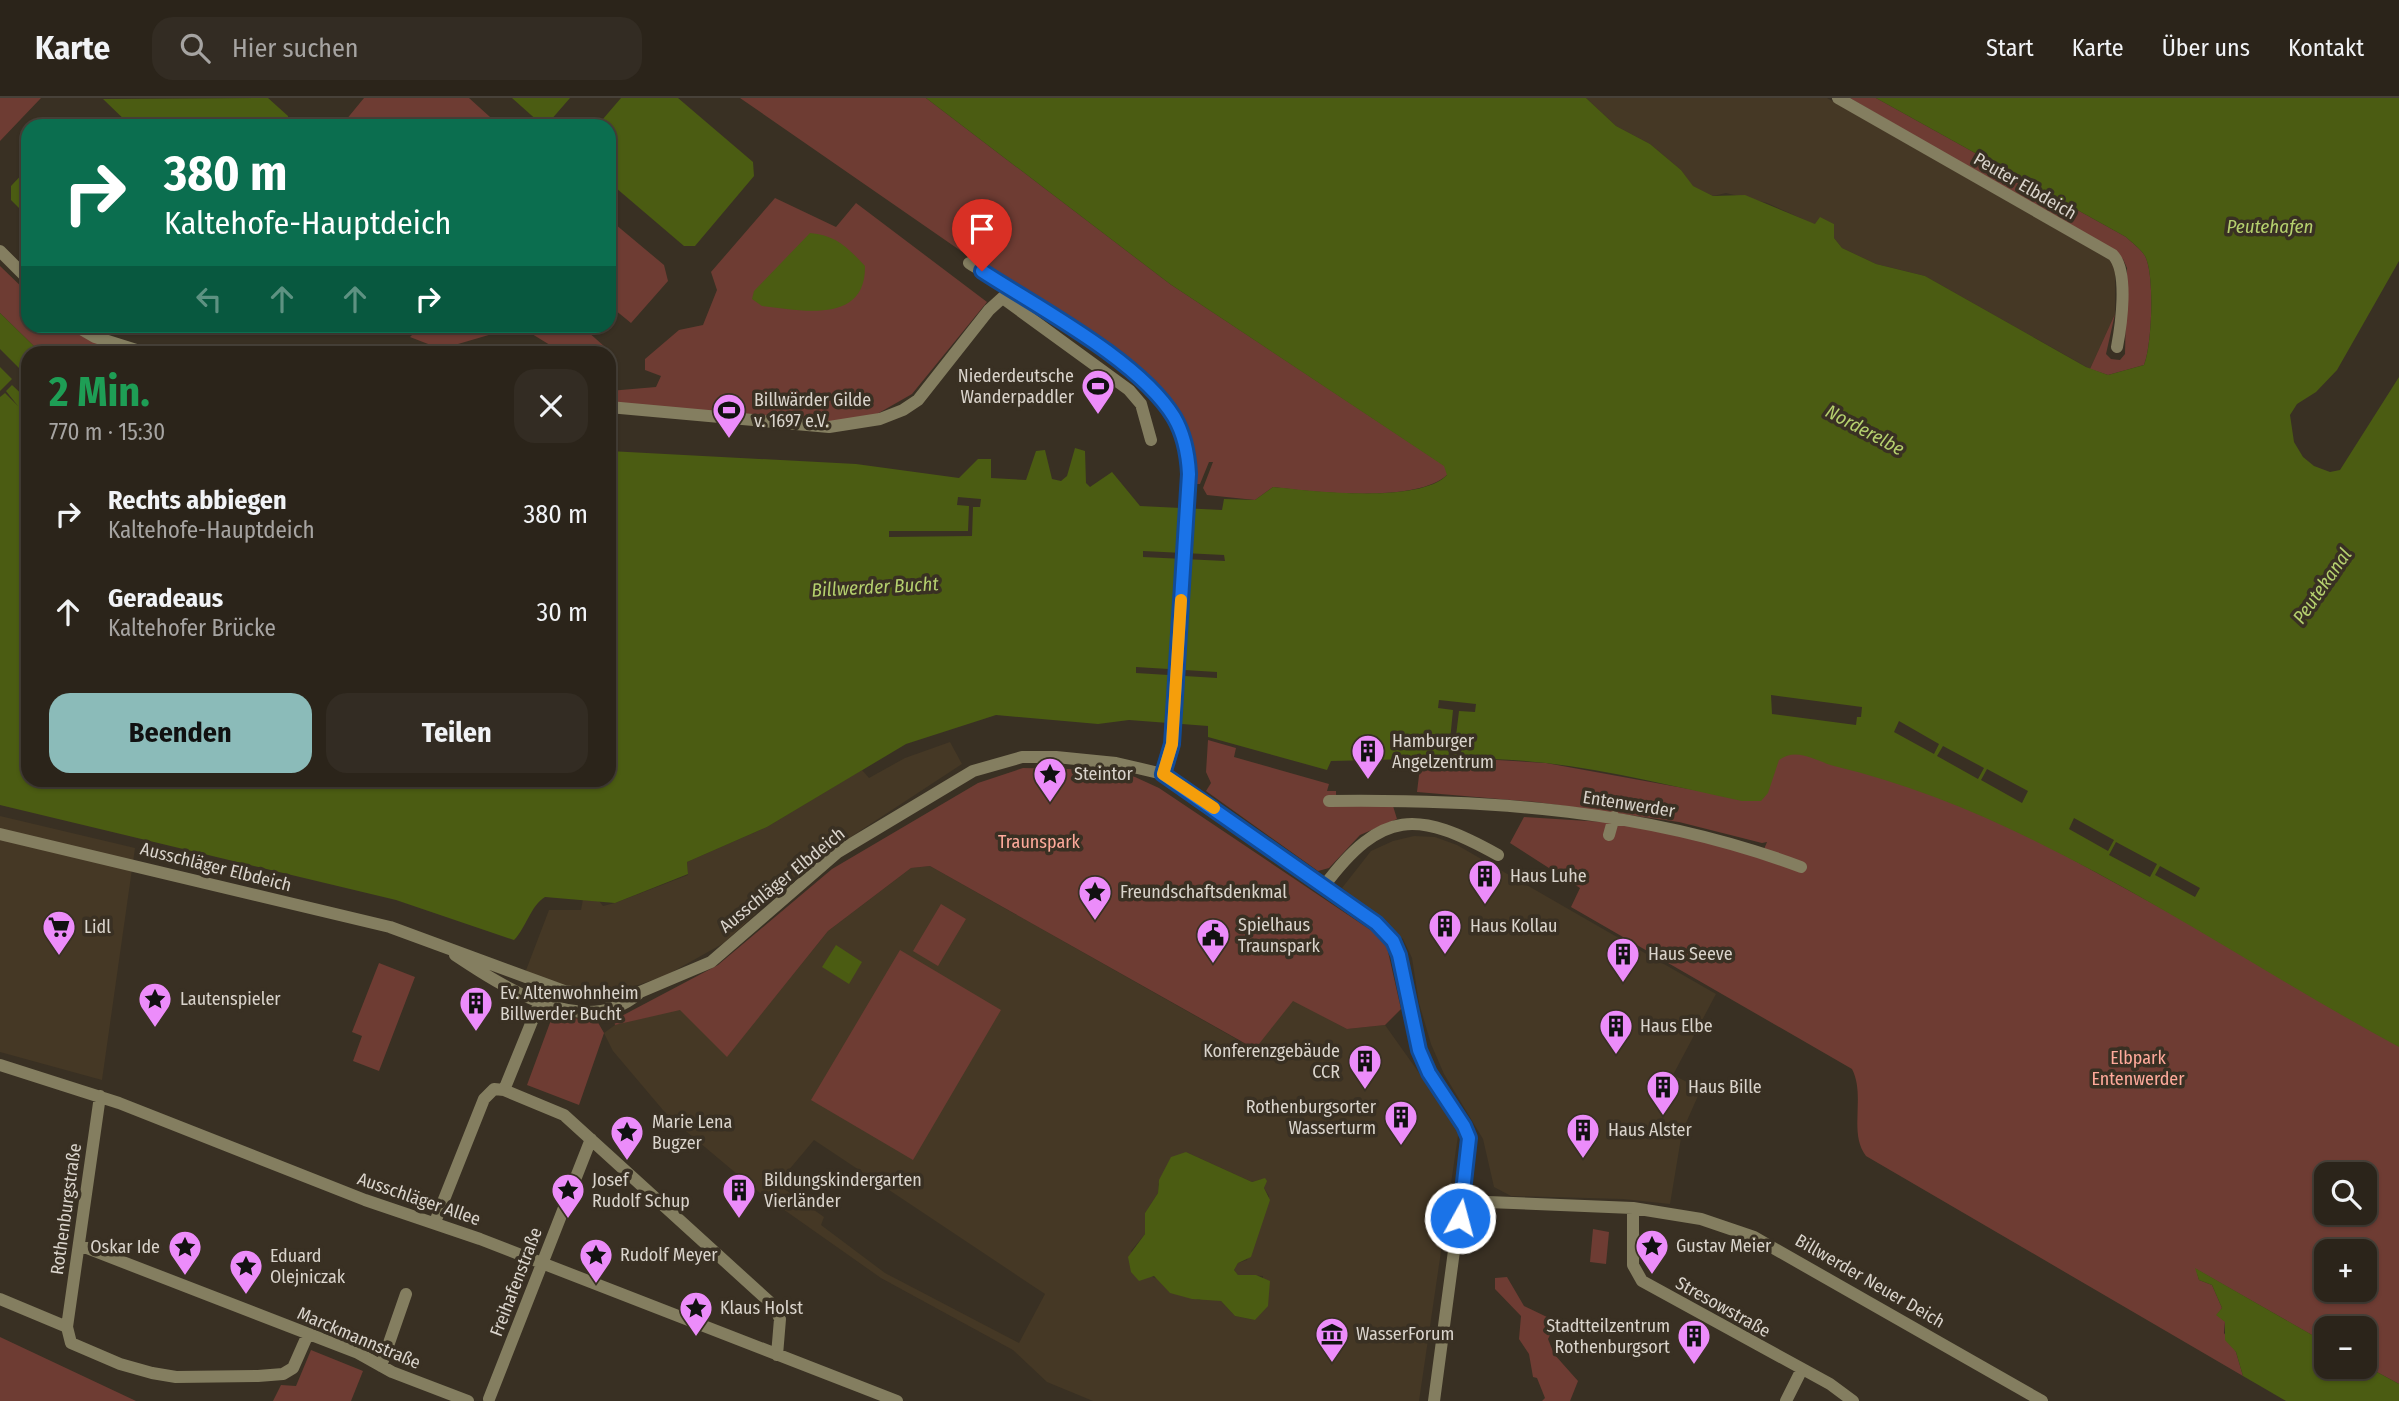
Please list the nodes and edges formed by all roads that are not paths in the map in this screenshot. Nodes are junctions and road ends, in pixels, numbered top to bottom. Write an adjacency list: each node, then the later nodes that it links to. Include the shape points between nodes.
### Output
1 (1838, 98): 8 (street, Peuter Elbdeich, via 2113,256 2121,268)
2 (0, 251): 4 (street)
3 (969, 263): 5 (street)
4 (21, 272)
5 (1008, 295): 9 (street, via 989,310 918,400 880,419 829,427); 10 (street, via 1129,390 1141,404); 11 (street, via 1038,304 1138,378 1163,402 1187,450 1173,724)
6 (88, 333): 7 (street)
7 (124, 346)
8 (2117, 347)
9 (616, 408)
10 (1150, 440)
11 (1163, 774): 20 (street, Ausschläger Elbdeich); 22 (street, Ausschläger Elbdeich, via 1116,763 1022,757 972,771 838,852 711,962)
12 (1329, 801): 13 (street, Entenwerder)
13 (1447, 801): 14 (street, Entenwerder); 15 (street)
14 (1614, 817): 17 (street); 19 (street, Entenwerder, via 1738,844)
15 (1436, 825): 18 (street); 20 (street, via 1402,826 1369,838 1349,854)
16 (0, 834): 21 (street, Ausschläger Elbdeich, via 377,924)
17 (1609, 835)
18 (1498, 855)
19 (1801, 867)
20 (1324, 886): 30 (street, Ausschläger Elbdeich, via 1376,923 1397,948 1419,1050 1468,1134)
21 (437, 943): 22 (street, Ausschläger Elbdeich, via 564,991 600,997); 23 (street)
22 (640, 992): 23 (street, via 625,1005 601,1010)
23 (539, 1004): 27 (street)
24 (0, 1065): 26 (street, Ausschläger Allee)
25 (0, 1071): 26 (street, Ausschläger Allee)
26 (49, 1082): 28 (street, Ausschläger Allee)
27 (504, 1090): 29 (street, via 564,1115); 32 (street, via 494,1088 484,1100)
28 (100, 1096): 32 (street, Ausschläger Allee, via 391,1210); 33 (street, Rothenburgstraße)
29 (590, 1139): 34 (street, Freihafenstraße); 39 (street, via 774,1306 780,1319)
30 (1462, 1201): 31 (street, Billwerder Neuer Deich); 45 (street, Ausschläger Elbdeich)
31 (1633, 1208): 41 (street, Stresowstraße, via 1633,1265 1642,1281); 48 (street, Billwerder Neuer Deich, via 1701,1219 1754,1237)
32 (435, 1222): 34 (street, Ausschläger Allee)
33 (79, 1245): 37 (street, Rothenburgstraße); 38 (street, Marckmannstraße)
34 (542, 1264): 39 (street, Ausschläger Allee); 42 (street, Freihafenstraße)
35 (406, 1294): 40 (street)
36 (0, 1299): 37 (street)
37 (67, 1327): 38 (street, Rothenburgstraße, via 74,1346 164,1375 283,1374 293,1368)
38 (308, 1334): 40 (street, Marckmannstraße)
39 (777, 1355): 44 (street, Ausschläger Allee)
40 (381, 1366): 43 (street, Marckmannstraße)
41 (1801, 1371): 46 (street); 47 (street, Stresowstraße)
42 (489, 1400)
43 (468, 1401)
44 (897, 1401)
45 (1434, 1401)
46 (1786, 1401)
47 (1853, 1401)
48 (2042, 1401)

